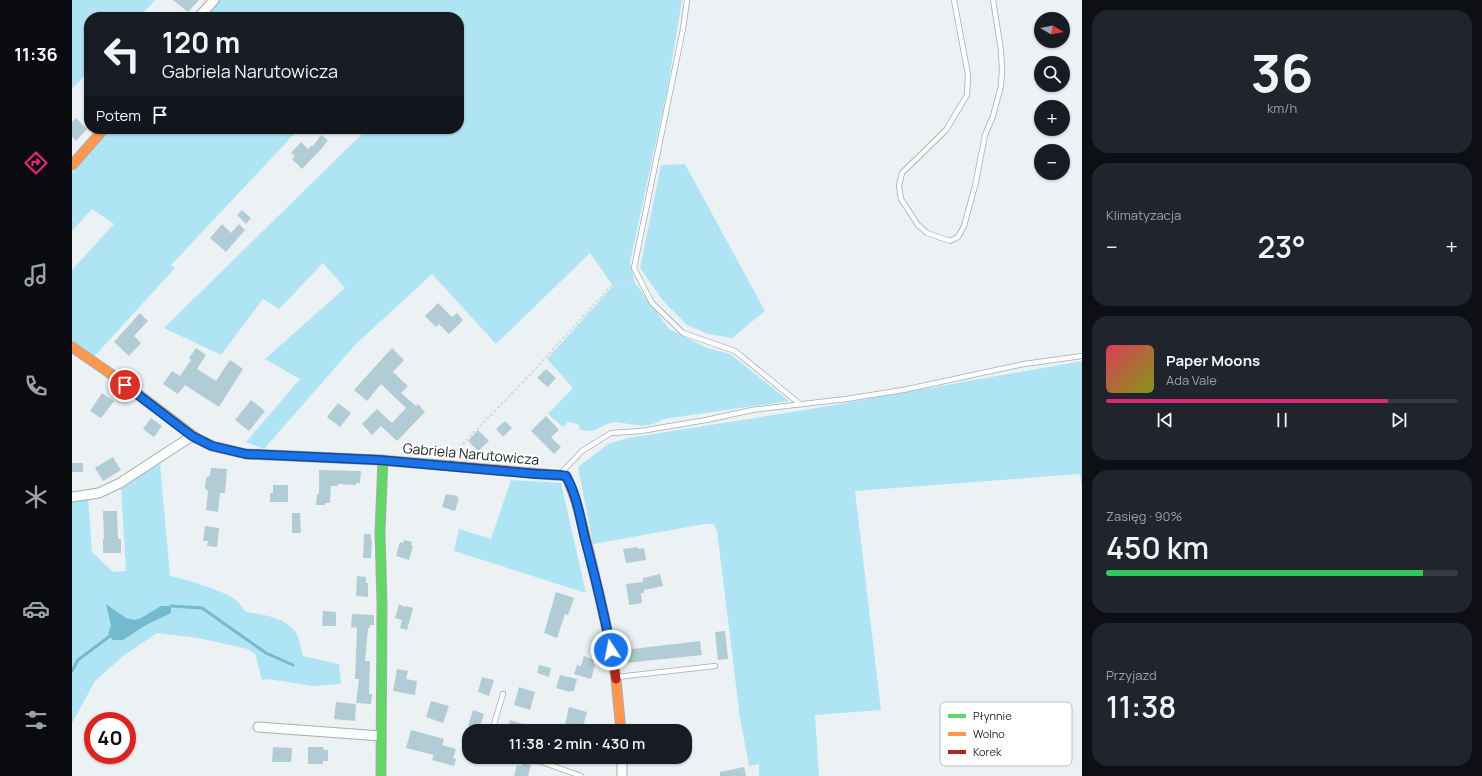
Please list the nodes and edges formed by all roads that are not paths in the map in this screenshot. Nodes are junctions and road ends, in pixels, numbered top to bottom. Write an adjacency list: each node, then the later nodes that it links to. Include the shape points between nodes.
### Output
1 (214, 0): 5 (street)
2 (687, 0): 10 (lane, via 634,268 652,303 683,333 735,351)
3 (954, 0): 4 (lane, via 968,75 967,95 946,130 902,173 899,186 901,199 918,225 927,233 950,241 958,237 964,226 985,135 994,116 1001,86 1001,50)
4 (993, 0)
5 (203, 12)
6 (100, 134): 7 (street)
7 (72, 165)
8 (72, 347): 11 (street, Gabriela Narutowicza)
9 (1082, 356): 10 (lane, via 1024,364 903,390)
10 (800, 404): 13 (lane, via 611,434 582,451)
11 (192, 436): 12 (street, Gabriela Narutowicza, via 212,446 246,454); 14 (street, via 120,483 99,493)
12 (383, 460): 13 (street, Gabriela Narutowicza); 21 (street, via 380,532)
13 (560, 475): 16 (street, via 566,476 577,504)
14 (72, 497)
15 (715, 666): 16 (lane)
16 (616, 677): 19 (street)
17 (503, 694): 18 (lane)
18 (494, 724)
19 (620, 724)
20 (258, 727): 21 (street)
21 (381, 736): 24 (street)
22 (548, 764): 25 (lane)
23 (622, 764): 26 (street)
24 (381, 776)
25 (581, 776)
26 (622, 776)

